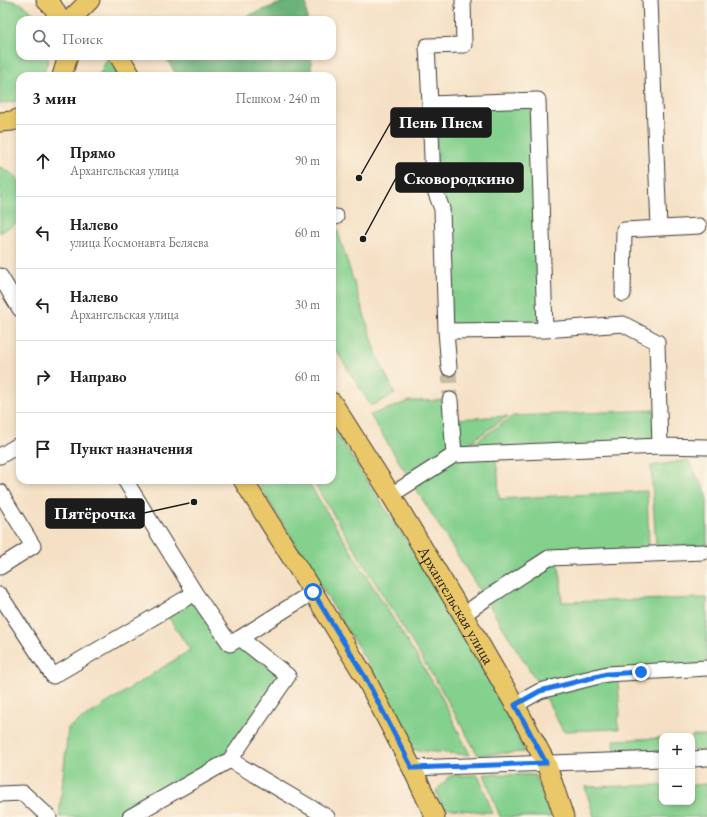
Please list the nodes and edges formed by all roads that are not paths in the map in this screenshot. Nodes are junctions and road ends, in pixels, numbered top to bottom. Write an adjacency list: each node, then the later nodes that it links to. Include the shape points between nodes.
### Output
1 (46, 0): 5 (main road)
2 (90, 0): 6 (main road)
3 (463, 0): 11 (street, via 464,45 427,46)
4 (650, 0): 13 (street)
5 (58, 16)
6 (74, 16)
7 (67, 60): 9 (main road)
8 (121, 60): 10 (main road)
9 (63, 72)
10 (129, 72)
11 (430, 104): 17 (street, via 538,100); 18 (street, via 433,185 442,209)
12 (699, 226): 13 (street)
13 (660, 228): 15 (street, via 624,230)
14 (0, 276): 16 (street)
15 (623, 294)
16 (16, 302)
17 (545, 330): 18 (street); 23 (street, via 623,324 657,342)
18 (446, 331): 19 (street)
19 (449, 368)
20 (450, 400): 26 (street)
21 (336, 408): 30 (main road, Архангельская улица)
22 (16, 446): 25 (street)
23 (660, 446): 24 (street); 26 (street)
24 (707, 447)
25 (0, 456)
26 (454, 456): 30 (street)
27 (127, 484): 34 (street)
28 (246, 484): 33 (main road)
29 (0, 492): 32 (street, via 33,546)
30 (390, 495): 36 (main road, Архангельская улица)
31 (703, 552): 36 (street, via 549,558)
32 (0, 567)
33 (313, 592): 37 (street); 45 (main road, via 365,677)
34 (195, 593): 35 (street, via 53,676); 37 (street, via 230,644)
35 (0, 595)
36 (463, 615): 39 (main road, Архангельская улица)
37 (240, 638): 43 (street, via 288,676)
38 (707, 668): 39 (street, via 607,674 540,691)
39 (515, 705): 44 (main road, Архангельская улица)
40 (707, 758): 42 (street)
41 (659, 759): 44 (street)
42 (695, 759)
43 (230, 760): 48 (street); 49 (street)
44 (546, 763): 45 (street); 51 (main road, Архангельская улица)
45 (412, 768): 50 (main road)
46 (0, 794): 47 (street, via 23,793)
47 (49, 817)
48 (130, 817)
49 (327, 817)
50 (435, 817)
51 (564, 817)

